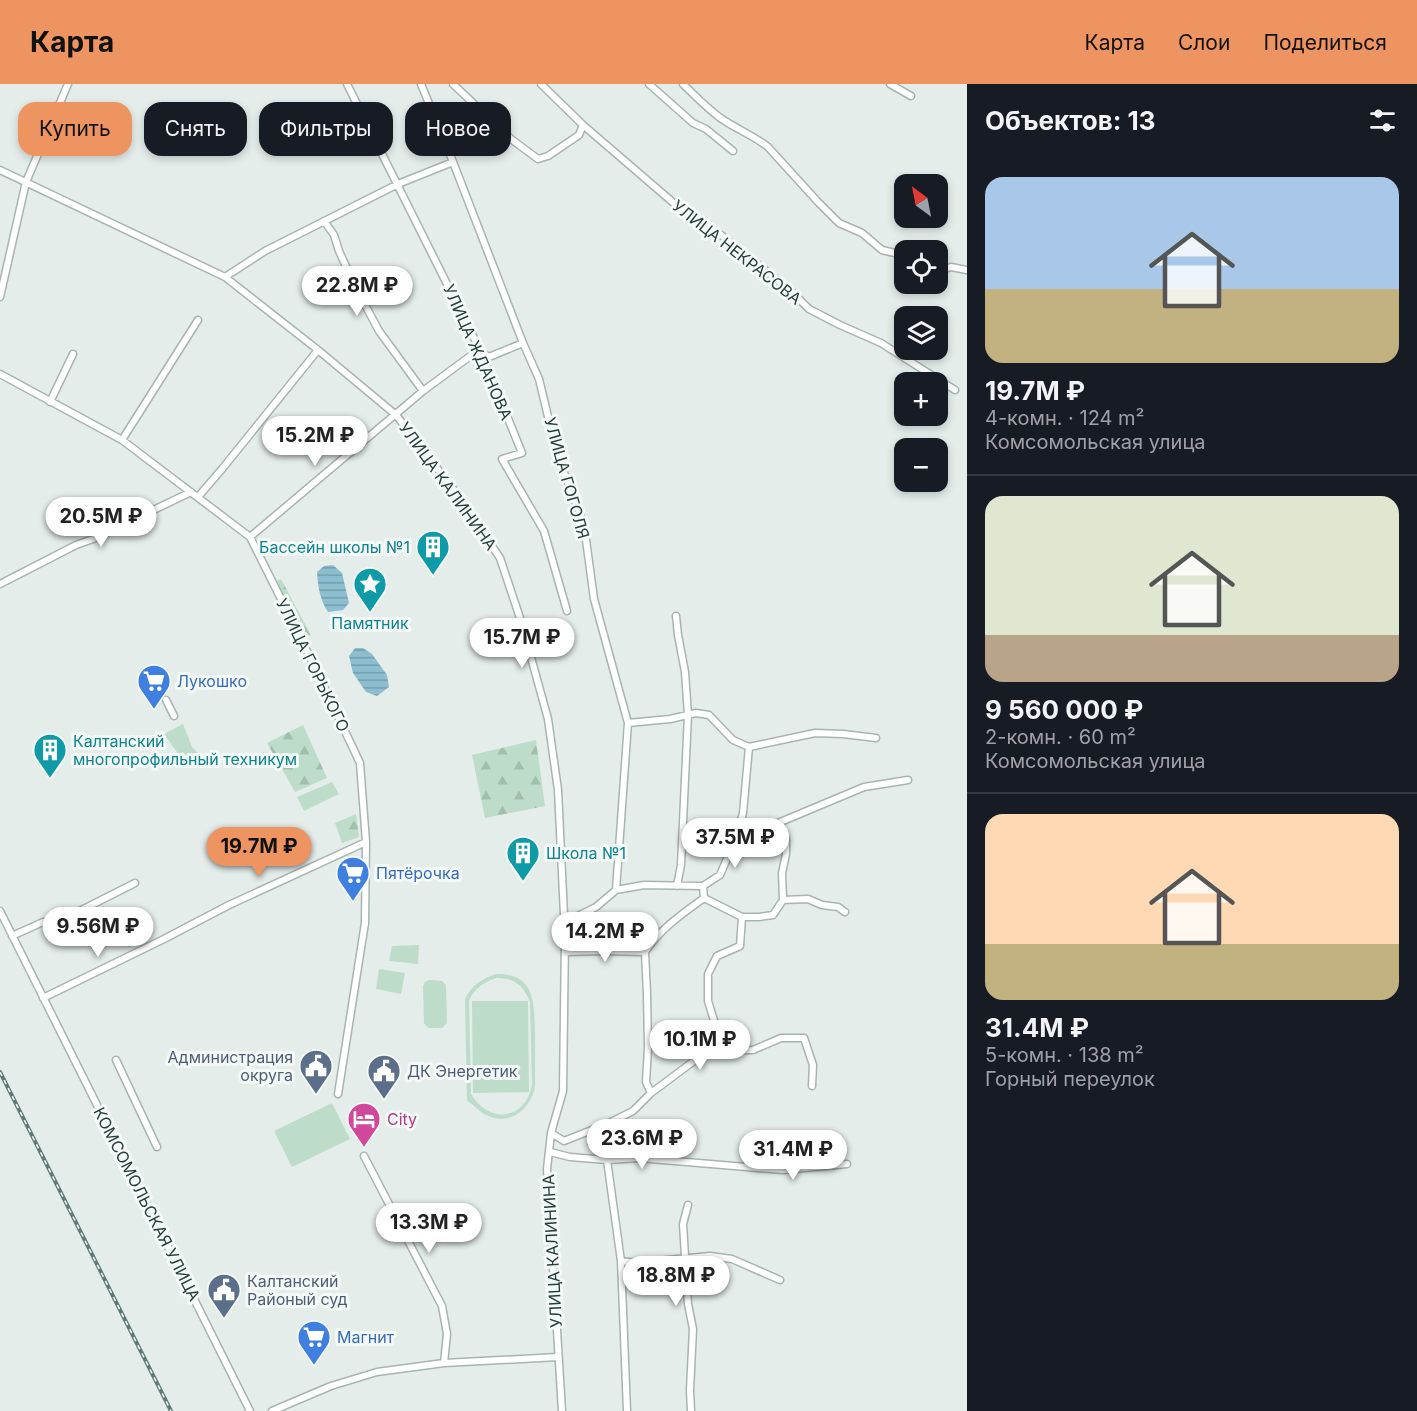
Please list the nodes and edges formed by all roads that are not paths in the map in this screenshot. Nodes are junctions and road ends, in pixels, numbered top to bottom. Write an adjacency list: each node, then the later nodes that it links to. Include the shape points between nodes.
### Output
1 (68, 84): 14 (street)
2 (347, 84): 15 (street, УЛИЦА ЖДАНОВА)
3 (421, 84): 12 (street, УЛИЦА ГОГОЛЯ)
4 (453, 84): 10 (street, via 538,159 579,135)
5 (541, 84): 10 (street, УЛИЦА НЕКРАСОВА)
6 (649, 84): 11 (street, via 693,123)
7 (683, 84): 17 (street, via 719,117 762,141 839,223 862,233 882,250)
8 (890, 84): 9 (street)
9 (911, 96)
10 (582, 125): 28 (street, УЛИЦА НЕКРАСОВА, via 809,309 881,343)
11 (733, 151)
12 (453, 162): 15 (street); 23 (street, УЛИЦА ГОГОЛЯ)
13 (0, 170): 14 (street, УЛИЦА КАЛИНИНА)
14 (26, 182): 20 (street, УЛИЦА КАЛИНИНА); 21 (street)
15 (398, 184): 16 (street); 25 (street, УЛИЦА ЖДАНОВА)
16 (324, 221): 20 (street); 29 (street, via 379,331)
17 (894, 253)
18 (948, 268): 19 (street)
19 (967, 270)
20 (225, 277): 24 (street, УЛИЦА КАЛИНИНА)
21 (0, 297)
22 (198, 320): 32 (street)
23 (523, 342): 25 (street, via 489,357); 42 (street, УЛИЦА ГОГОЛЯ, via 540,379 557,454 584,525 594,599)
24 (318, 350): 31 (street, УЛИЦА КАЛИНИНА); 34 (street)
25 (481, 352): 29 (street); 37 (street, УЛИЦА ЖДАНОВА, via 522,453 502,459 544,531)
26 (74, 354): 30 (street)
27 (0, 374): 30 (street, УЛИЦА ГОРЬКОГО)
28 (955, 390)
29 (423, 392): 31 (street)
30 (50, 402): 32 (street, УЛИЦА ГОРЬКОГО)
31 (396, 415): 35 (street); 58 (street, УЛИЦА КАЛИНИНА, via 500,558 521,621 549,719 558,790)
32 (122, 440): 33 (street, УЛИЦА ГОРЬКОГО)
33 (191, 492): 34 (street, УЛИЦА ГОРЬКОГО); 36 (street)
34 (198, 497): 35 (street, УЛИЦА ГОРЬКОГО)
35 (250, 537): 48 (street, УЛИЦА ГОРЬКОГО, via 360,763)
36 (0, 584)
37 (567, 611)
38 (676, 616): 40 (street)
39 (166, 700): 41 (street)
40 (688, 715): 42 (street); 44 (street, via 709,715 733,740); 50 (street)
41 (174, 716)
42 (628, 723): 52 (street, УЛИЦА ГОГОЛЯ)
43 (876, 738): 44 (street, via 815,733)
44 (749, 747): 47 (street)
45 (908, 780): 46 (street, via 864,787)
46 (778, 824): 47 (street); 54 (street, via 786,839)
47 (737, 835): 51 (street, via 720,874)
48 (366, 842): 62 (street); 67 (street, УЛИЦА ГОРЬКОГО, via 365,923)
49 (135, 883): 59 (street, via 54,924 43,922)
50 (677, 886): 51 (street); 52 (street, via 644,885)
51 (703, 886): 53 (street)
52 (616, 890): 58 (street, via 596,907)
53 (704, 898): 57 (street); 61 (street, via 672,921)
54 (783, 900): 56 (street, via 808,899); 57 (street, via 773,915)
55 (0, 911): 59 (street, КОМСОМОЛЬСКАЯ УЛИЦА)
56 (845, 912)
57 (742, 917): 63 (street, via 740,946 717,956 708,974 708,1001 717,1027)
58 (564, 921): 60 (street, УЛИЦА КАЛИНИНА)
59 (12, 936): 62 (street, КОМСОМОЛЬСКАЯ УЛИЦА)
60 (565, 952): 61 (street); 68 (street, УЛИЦА КАЛИНИНА, via 563,1091)
61 (645, 952): 66 (street, via 646,1082)
62 (43, 998): 80 (street, КОМСОМОЛЬСКАЯ УЛИЦА)
63 (708, 1051): 65 (street, via 753,1050 781,1038 804,1038 813,1065); 66 (street)
64 (116, 1060): 69 (street)
65 (812, 1086)
66 (651, 1093): 68 (street, via 633,1111 607,1124 564,1141)
67 (338, 1094)
68 (551, 1133): 70 (street, УЛИЦА КАЛИНИНА)
69 (157, 1147)
70 (550, 1152): 72 (street); 78 (street, УЛИЦА КАЛИНИНА, via 547,1169)
71 (364, 1156): 79 (street, via 442,1306 447,1334)
72 (607, 1160): 73 (street, via 639,1158 783,1170); 76 (street)
73 (847, 1164)
74 (688, 1205): 75 (street, via 683,1224)
75 (686, 1259): 76 (street); 77 (street, via 732,1259); 84 (street, via 693,1329)
76 (621, 1261): 83 (street)
77 (780, 1280)
78 (558, 1358): 79 (street); 82 (street, УЛИЦА КАЛИНИНА)
79 (444, 1363): 81 (street, via 377,1372)
80 (250, 1411)
81 (272, 1411)
82 (562, 1411)
83 (627, 1411)
84 (690, 1411)

